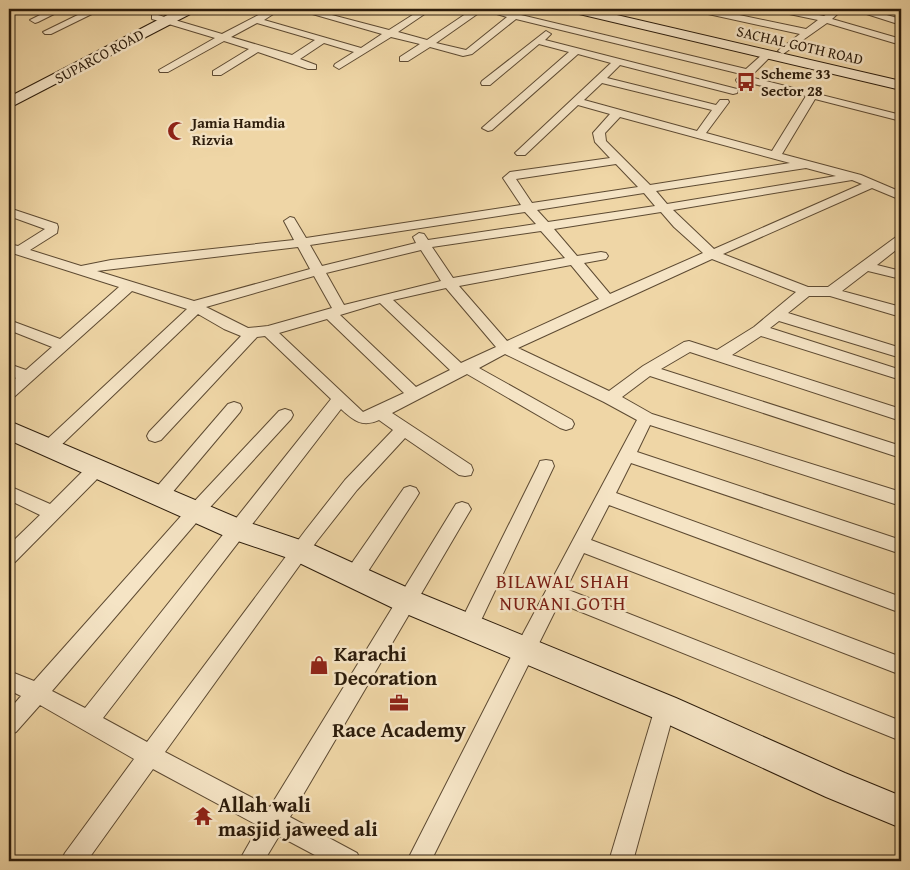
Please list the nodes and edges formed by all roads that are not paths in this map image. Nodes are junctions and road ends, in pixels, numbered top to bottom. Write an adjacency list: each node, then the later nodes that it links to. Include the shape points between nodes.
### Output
1 (59, 9): 20 (street)
2 (97, 9): 24 (street)
3 (189, 9): 17 (street, SUPARCO ROAD)
4 (276, 9): 21 (street)
5 (300, 9): 26 (street)
6 (406, 9): 16 (street)
7 (479, 9): 31 (street)
8 (487, 9): 18 (street)
9 (523, 9): 18 (street)
10 (575, 9): 36 (street, SACHAL GOTH ROAD)
11 (599, 9): 33 (street, SACHAL GOTH ROAD)
12 (699, 9): 25 (street)
13 (778, 9): 19 (street)
14 (839, 9): 19 (street)
15 (856, 9): 22 (street)
16 (425, 11): 26 (street)
17 (164, 15): 27 (street); 49 (street, SUPARCO ROAD); 53 (street, SUPARCO ROAD)
18 (514, 15): 23 (street); 31 (street, via 469,52)
19 (824, 18): 25 (street); 30 (street)
20 (35, 20)
21 (255, 20): 27 (street); 28 (street)
22 (901, 22)
23 (556, 26): 29 (street); 44 (street)
24 (48, 32)
25 (806, 32): 33 (street)
26 (391, 33): 31 (street); 34 (street)
27 (223, 38): 32 (street); 42 (street)
28 (322, 40): 34 (street); 37 (street)
29 (537, 41): 35 (street); 47 (street)
30 (901, 42)
31 (428, 44): 38 (street)
32 (257, 48): 37 (street); 43 (street)
33 (783, 50): 46 (street, SACHAL GOTH ROAD)
34 (362, 51): 40 (street)
35 (576, 51): 39 (street); 57 (street)
36 (768, 54): 44 (street); 48 (street, SACHAL GOTH ROAD)
37 (293, 59): 41 (street)
38 (404, 59)
39 (618, 62): 45 (street); 50 (street)
40 (340, 66)
41 (312, 67)
42 (164, 70)
43 (217, 73)
44 (745, 76): 50 (street); 51 (street)
45 (599, 79): 52 (street); 54 (street)
46 (901, 79)
47 (486, 83)
48 (901, 86)
49 (9, 90)
50 (733, 91): 54 (street)
51 (812, 95): 56 (street); 60 (street)
52 (576, 100): 55 (street); 59 (street)
53 (9, 103)
54 (719, 109): 58 (street)
55 (618, 112): 58 (street); 61 (street, via 599,137)
56 (901, 118)
57 (488, 128)
58 (700, 134): 60 (street)
59 (521, 153)
60 (776, 156): 62 (street)
61 (620, 160): 65 (street); 67 (street, via 511,176 510,181)
62 (808, 164): 63 (street); 65 (street)
63 (851, 176): 64 (street); 68 (street)
64 (872, 184): 66 (street); 77 (street)
65 (648, 190): 67 (street); 68 (street)
66 (901, 196)
67 (528, 207): 71 (street); 72 (street)
68 (664, 208): 72 (street); 77 (street)
69 (9, 212): 76 (street, via 52,227 52,230)
70 (290, 221): 73 (street)
71 (411, 225): 73 (street); 74 (street)
72 (544, 227): 74 (street); 79 (street)
73 (300, 243): 81 (street, via 111,264); 82 (street)
74 (424, 245): 82 (street); 84 (street)
75 (898, 245): 80 (street)
76 (13, 252): 81 (street)
77 (713, 255): 86 (street); 89 (street)
78 (600, 256): 79 (street)
79 (573, 261): 84 (street); 89 (street)
80 (866, 266): 83 (street); 87 (street)
81 (79, 271): 85 (street)
82 (317, 271): 90 (street); 91 (street)
83 (901, 275)
84 (449, 283): 88 (street); 98 (street)
85 (129, 286): 90 (street); 97 (street)
86 (806, 290): 87 (street); 93 (street)
87 (831, 292): 92 (street)
88 (383, 298): 91 (street); 102 (street)
89 (608, 300): 98 (street)
90 (195, 306): 96 (street, via 229,326 247,333); 119 (street)
91 (335, 312): 96 (street); 107 (street)
92 (901, 312)
93 (777, 315): 95 (street); 99 (street)
94 (9, 325): 97 (street)
95 (759, 330): 100 (street); 104 (street)
96 (260, 332): 109 (street); 118 (street)
97 (61, 345): 105 (street)
98 (505, 348): 102 (street); 108 (street)
99 (901, 353)
100 (719, 356): 103 (street, via 689,346); 113 (street)
101 (9, 369): 105 (street)
102 (463, 369): 107 (street); 115 (street)
103 (648, 370): 108 (street); 120 (street)
104 (901, 375)
105 (27, 376): 106 (street)
106 (9, 393)
107 (414, 394): 111 (street)
108 (610, 398): 114 (street)
109 (340, 400): 111 (street, via 362,419); 133 (street)
110 (234, 408): 127 (street)
111 (379, 412): 116 (street)
112 (285, 415): 131 (street)
113 (901, 415)
114 (646, 418): 121 (street); 129 (street)
115 (566, 424)
116 (404, 429): 124 (street); 136 (street, via 352,485)
117 (9, 430): 119 (street)
118 (156, 436)
119 (49, 447): 123 (street)
120 (901, 452)
121 (627, 455): 128 (street); 135 (street)
122 (546, 466): 142 (street)
123 (98, 467): 127 (street); 132 (street)
124 (465, 470)
125 (9, 493): 132 (street)
126 (410, 493): 138 (street)
127 (160, 495): 131 (street)
128 (605, 496): 134 (street); 141 (street)
129 (901, 500)
130 (462, 509): 140 (street)
131 (196, 511): 133 (street); 146 (street)
132 (53, 513): 137 (street)
133 (238, 530): 136 (street); 148 (street)
134 (580, 544): 139 (street); 144 (street)
135 (901, 547)
136 (300, 550): 138 (street); 151 (street)
137 (9, 558)
138 (354, 576): 140 (street)
139 (554, 593): 143 (street); 150 (street)
140 (407, 601): 142 (street); 153 (street)
141 (901, 605)
142 (468, 627): 143 (street)
143 (524, 652): 147 (street); 157 (street)
144 (901, 666)
145 (9, 680): 146 (street)
146 (37, 693): 148 (street); 149 (street)
147 (665, 708): 152 (street); 158 (street)
148 (88, 721): 151 (street)
149 (9, 725)
150 (901, 731)
151 (150, 756): 153 (street); 154 (street)
152 (901, 812)
153 (275, 823): 155 (street); 156 (street)
154 (73, 861)
155 (251, 861)
156 (348, 861)
157 (419, 861)
158 (621, 861)

